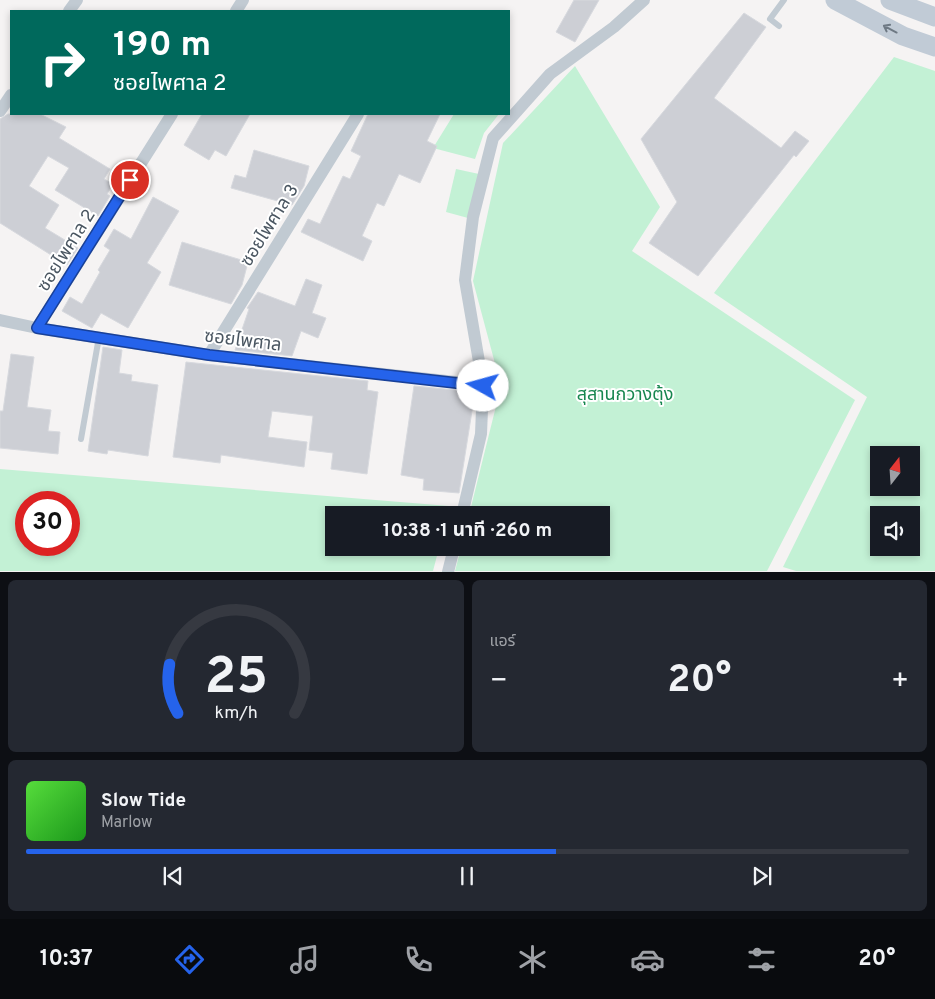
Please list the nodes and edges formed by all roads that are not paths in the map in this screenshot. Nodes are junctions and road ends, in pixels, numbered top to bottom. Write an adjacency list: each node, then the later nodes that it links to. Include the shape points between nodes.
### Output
1 (644, 0): 16 (street, via 614,27 550,74 493,138 473,217 465,280)
2 (784, 0): 6 (lane, via 770,19)
3 (835, 0): 7 (main road, one-way to 3, via 903,36)
4 (890, 0): 5 (main road)
5 (935, 17)
6 (779, 26)
7 (935, 47)
8 (10, 97): 9 (street)
9 (0, 112)
10 (171, 115): 13 (street, ซอยไพศาล 2)
11 (357, 115): 15 (street, ซอยไพศาล 3)
12 (0, 320): 13 (street, ซอยไพศาล)
13 (37, 328): 14 (street, ซอยไพศาล)
14 (99, 337): 15 (street, ซอยไพศาล); 17 (lane)
15 (209, 355): 16 (street, ซอยไพศาล)
16 (483, 386): 18 (street, via 481,434)
17 (82, 439)
18 (464, 506)
19 (452, 556): 20 (street)
20 (448, 572)

